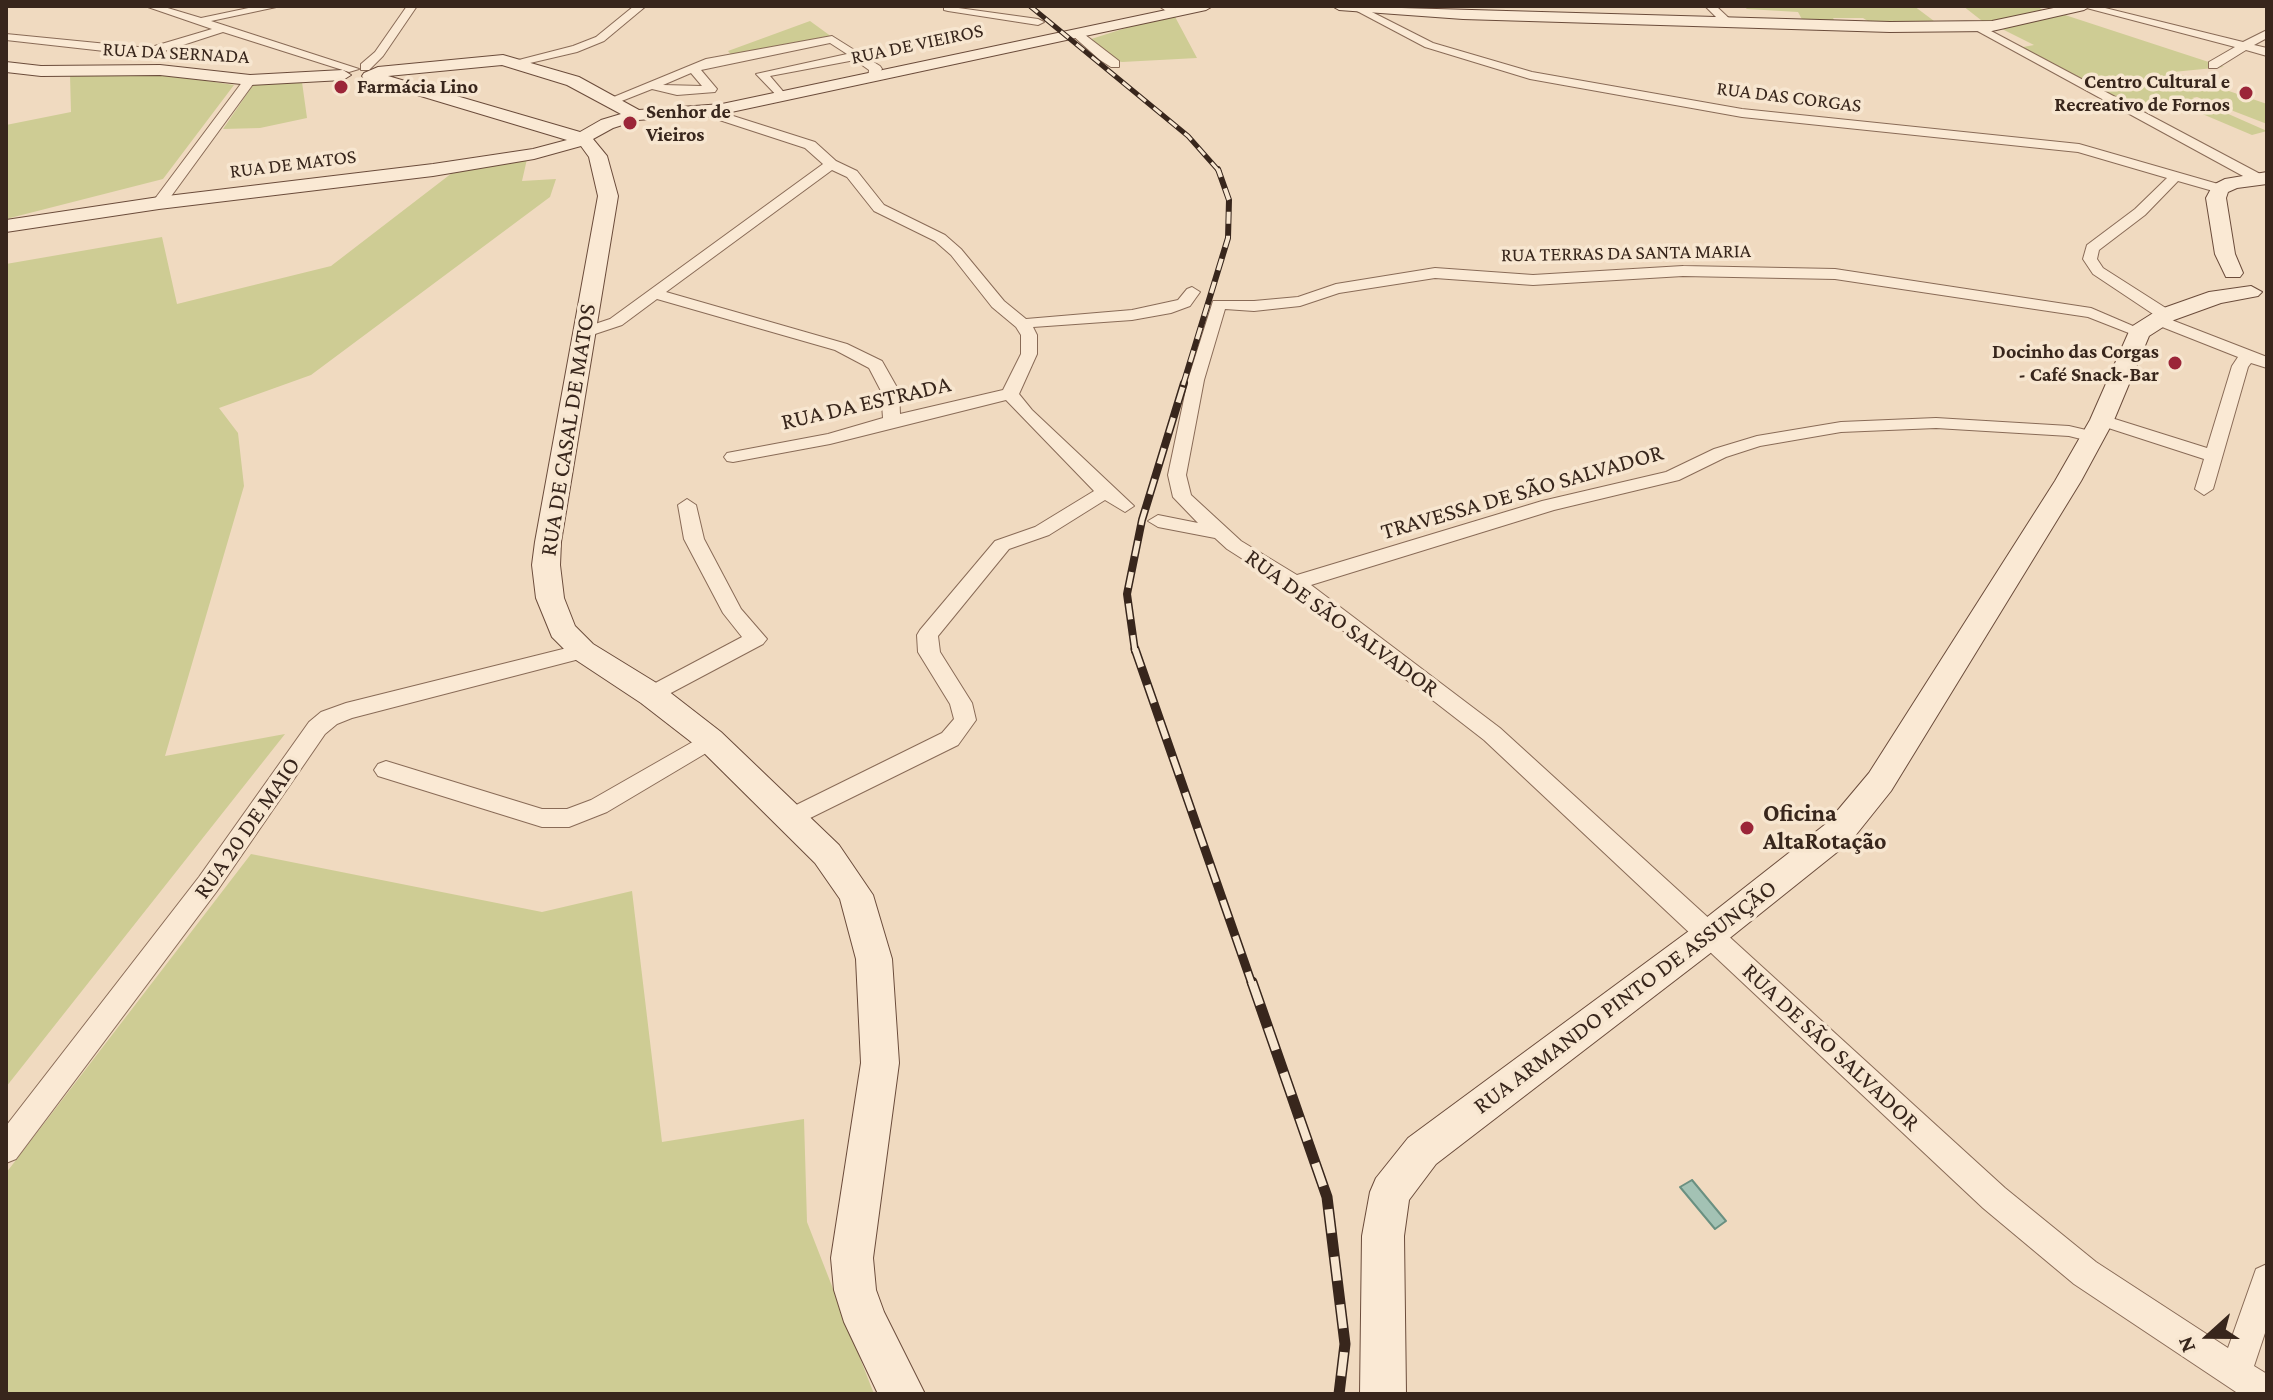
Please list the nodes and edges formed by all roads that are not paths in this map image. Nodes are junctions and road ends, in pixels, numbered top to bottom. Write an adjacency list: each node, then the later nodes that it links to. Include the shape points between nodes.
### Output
1 (150, 6): 14 (street)
2 (276, 6): 14 (street)
3 (412, 6): 31 (street)
4 (641, 6): 26 (street, via 600,39)
5 (996, 6): 6 (street)
6 (1016, 6): 15 (street)
7 (1198, 6): 12 (street, RUA DE VIEIROS)
8 (1339, 6): 13 (street)
9 (1710, 6): 16 (street)
10 (2084, 6): 17 (street); 23 (street)
11 (948, 8): 15 (street)
12 (1169, 8): 19 (street, RUA DE VIEIROS)
13 (1361, 9): 16 (street); 41 (street, RUA DAS CORGAS, via 1429,45 1530,75 1742,113 2079,148)
14 (201, 20): 18 (street)
15 (1038, 22): 22 (street)
16 (1727, 22): 17 (street)
17 (1976, 26): 42 (street)
18 (226, 28): 21 (street, via 149,52); 31 (street)
19 (1076, 33): 22 (street, RUA DE VIEIROS); 27 (street)
20 (2267, 33): 23 (street)
21 (6, 37)
22 (1057, 37): 32 (street, RUA DE VIEIROS)
23 (2246, 46): 24 (street); 28 (street)
24 (2267, 52)
25 (857, 56): 30 (street, via 832,39); 32 (street, via 876,69); 35 (street, via 762,74)
26 (513, 63): 31 (street, via 494,59); 36 (street, via 573,81)
27 (1115, 64)
28 (2213, 65)
29 (6, 67): 33 (street, RUA DA SERNADA, via 160,70)
30 (693, 68): 34 (street, via 711,89); 36 (street)
31 (361, 72): 33 (street, RUA DA SERNADA); 39 (street)
32 (872, 76): 35 (street, RUA DE VIEIROS)
33 (250, 80): 44 (street)
34 (657, 87)
35 (781, 96): 37 (street, RUA DE VIEIROS)
36 (610, 101): 38 (street)
37 (708, 112): 38 (street, RUA DE VIEIROS); 40 (street, via 810,145)
38 (636, 115): 39 (street, RUA DE VIEIROS)
39 (584, 139): 44 (street, RUA DE MATOS, via 547,152 433,170); 51 (street, RUA DE CASAL DE MATOS, via 598,156 608,196)
40 (831, 164): 48 (street); 50 (street, via 852,174 879,208 940,238 998,304)
41 (2176, 176): 43 (street, RUA DAS CORGAS); 49 (street, via 2092,248 2090,259)
42 (2263, 178): 43 (street)
43 (2220, 189): 46 (street, via 2216,198 2227,249)
44 (159, 203): 45 (street, RUA DE MATOS)
45 (6, 226)
46 (2245, 283): 49 (street)
47 (1192, 292): 50 (street, via 1171,308)
48 (655, 294): 51 (street, via 616,322); 55 (street, via 841,347 876,365 890,391)
49 (2155, 322): 52 (street); 56 (street, RUA ARMANDO PINTO DE ASSUNÇÃO); 64 (street, RUA TERRAS DA SANTA MARIA, via 1835,274 1683,271 1533,280 1435,273 1336,289 1300,301 1219,304 1196,380 1177,475 1182,497)
50 (1023, 324): 54 (street, via 1029,354)
51 (583, 333): 66 (street, RUA DE CASAL DE MATOS, via 546,565 550,598 562,630)
52 (2247, 357): 53 (street); 57 (street)
53 (2267, 363)
54 (1010, 394): 55 (street, RUA DA ESTRADA); 60 (street)
55 (892, 421): 58 (street, RUA DA ESTRADA)
56 (2097, 429): 57 (street, TRAVESSA DE SÃO SALVADOR); 65 (street, TRAVESSA DE SÃO SALVADOR, via 1936,423 1841,427 1757,441 1672,476 1549,505); 71 (street, RUA ARMANDO PINTO DE ASSUNÇÃO, via 1862,807 1839,832)
57 (2213, 456): 59 (street)
58 (733, 457)
59 (2204, 489)
60 (1106, 492): 62 (street); 70 (street, via 1042,531 1002,545 927,635 929,652 961,703 965,720 950,739)
61 (687, 505): 67 (street, via 694,539 733,613 756,639)
62 (1125, 506)
63 (1158, 521): 64 (street)
64 (1221, 533): 65 (street, RUA DE SÃO SALVADOR)
65 (1295, 583): 71 (street, RUA DE SÃO SALVADOR, via 1492,734)
66 (583, 651): 67 (street, RUA DE CASAL DE MATOS); 72 (street, RUA 20 DE MAIO, via 346,711 317,728 208,884)
67 (652, 695): 68 (street, RUA DE CASAL DE MATOS)
68 (710, 740): 69 (street, via 599,806 569,818 542,818); 70 (street, RUA DE CASAL DE MATOS)
69 (386, 770)
70 (792, 818): 76 (street, RUA DE CASAL DE MATOS, via 856,895 874,959 880,1063 852,1258 866,1322)
71 (1709, 935): 74 (street, RUA DE SÃO SALVADOR, via 1994,1198 2085,1273); 77 (street, RUA ARMANDO PINTO DE ASSUNÇÃO, via 1422,1151 1390,1192 1383,1236)
72 (6, 1149)
73 (2267, 1280): 74 (street)
74 (2236, 1372): 75 (street, RUA DE SÃO SALVADOR)
75 (2267, 1393)
76 (902, 1394)
77 (1383, 1394)

